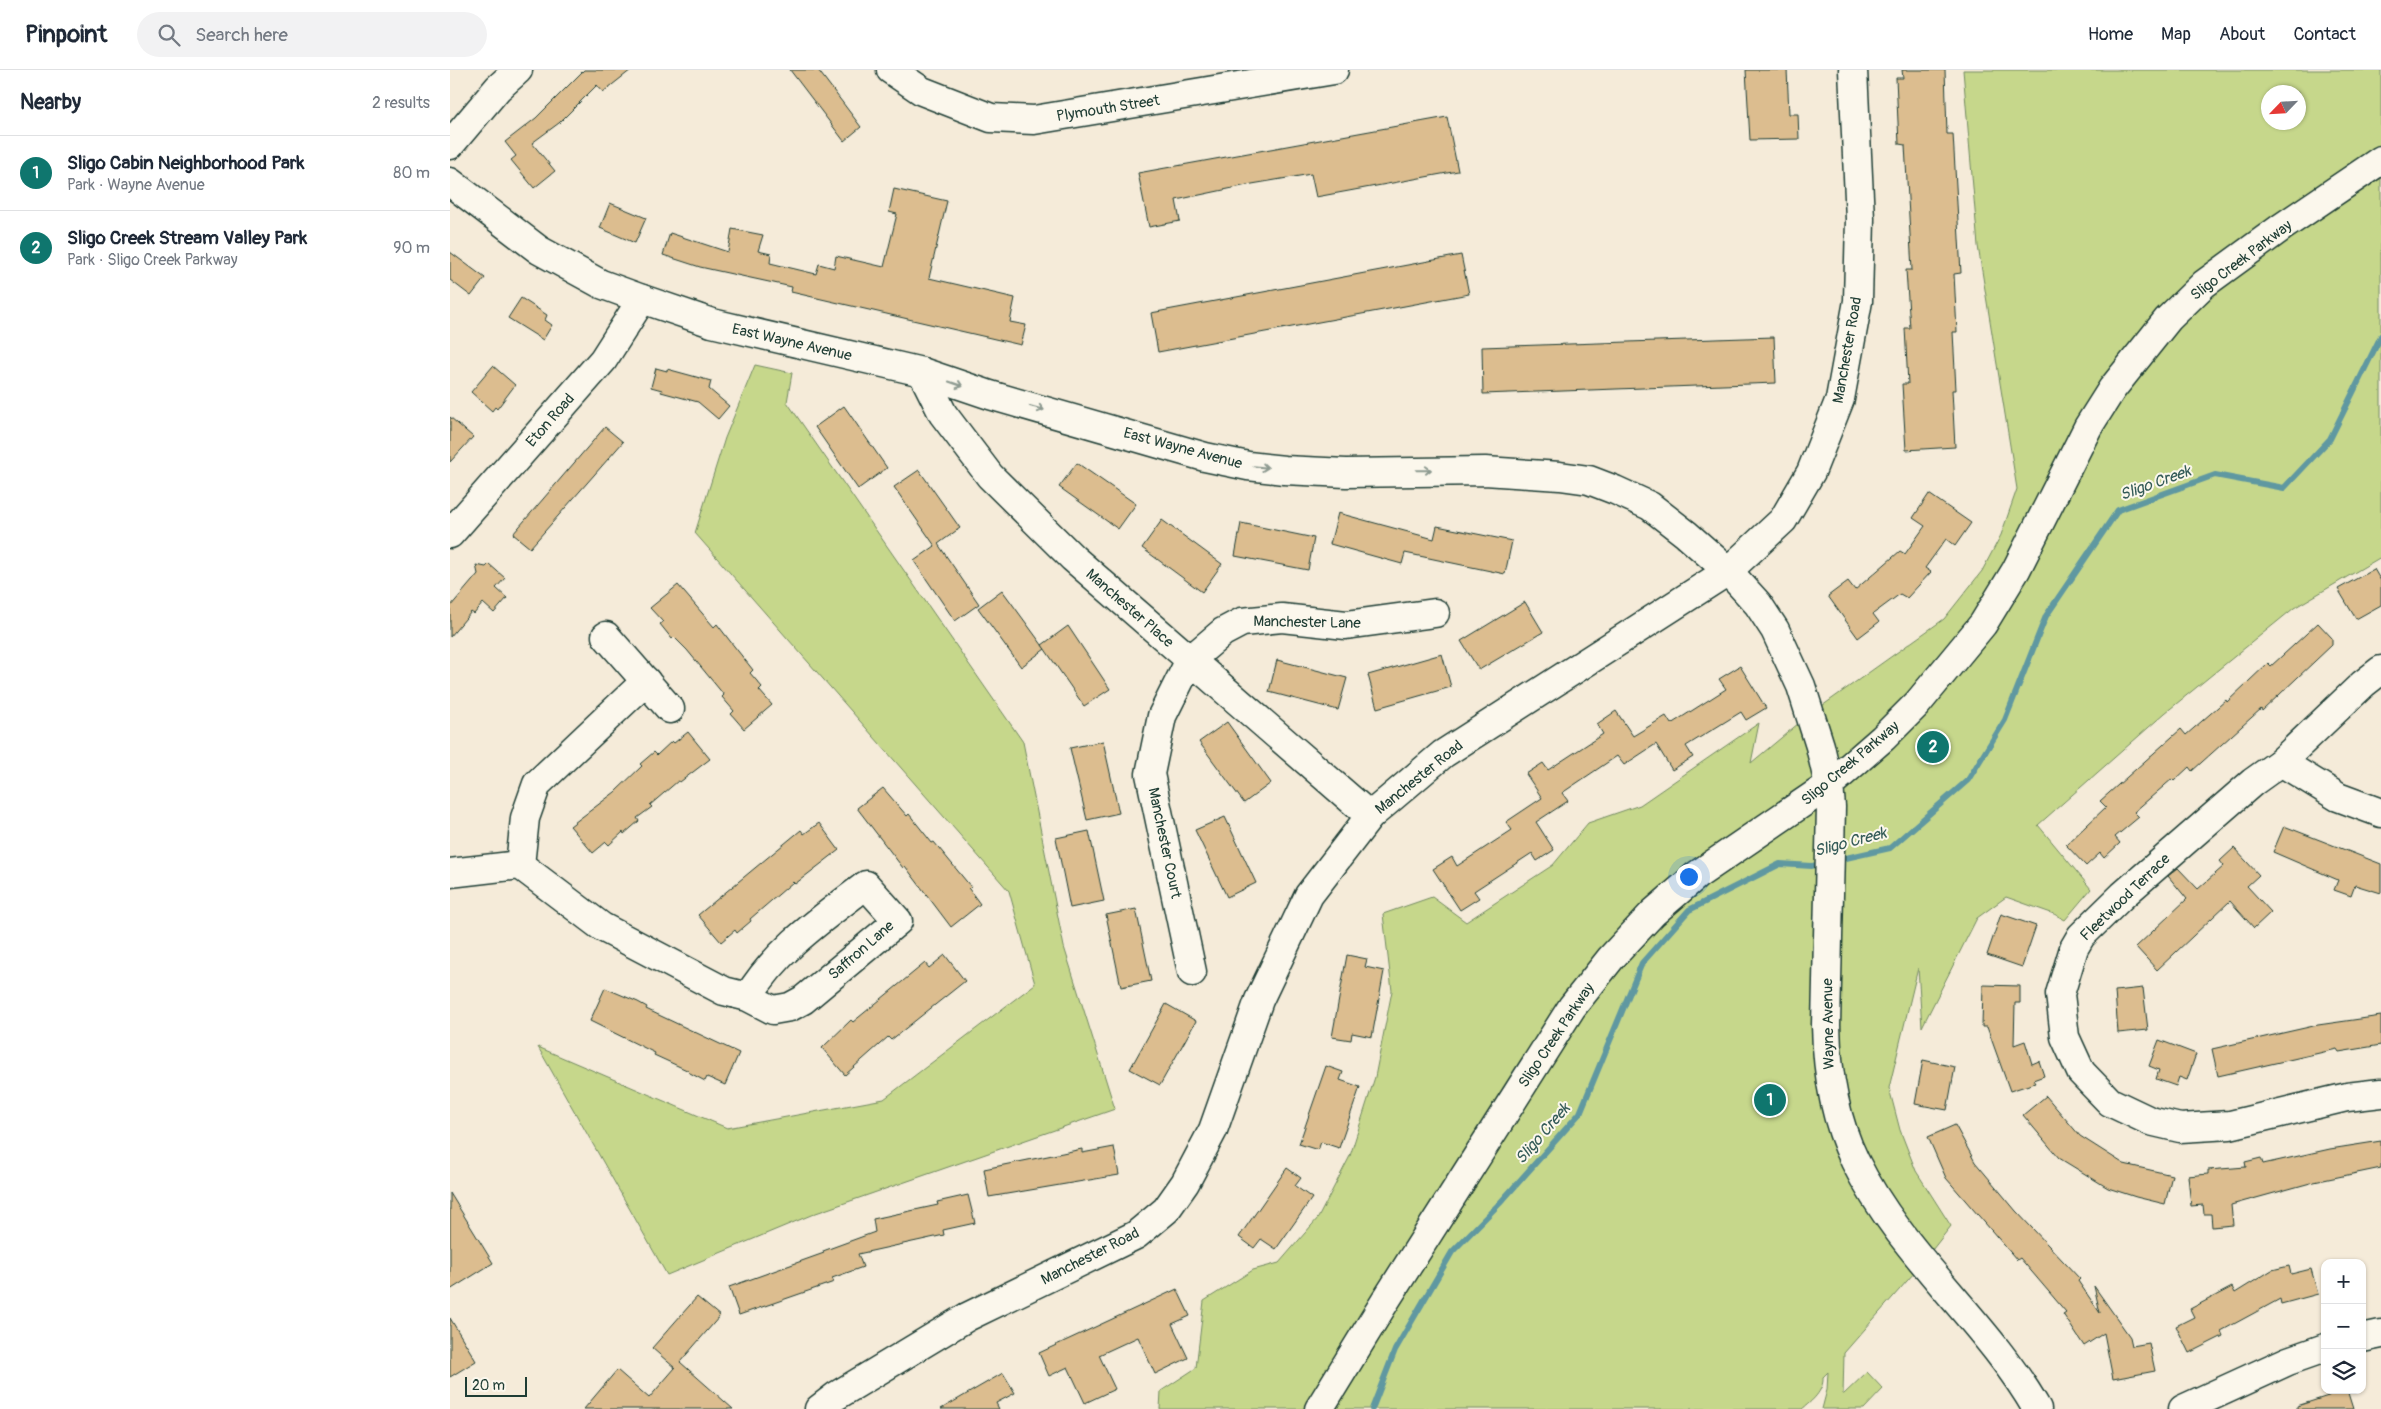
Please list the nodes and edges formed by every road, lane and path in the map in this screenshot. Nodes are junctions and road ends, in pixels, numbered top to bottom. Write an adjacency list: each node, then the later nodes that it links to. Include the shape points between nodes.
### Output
1 (518, 70): 6 (street, via 498,88)
2 (890, 70): 5 (street, Plymouth Street, via 922,91 991,118 1034,120)
3 (1334, 70): 5 (street, Plymouth Street)
4 (1852, 70): 12 (street, Manchester Road, via 1860,219 1858,301 1840,399 1811,472 1783,520)
5 (1263, 77)
6 (450, 145)
7 (2381, 160): 20 (street, Sligo Creek Parkway, via 2204,284 2168,318 2112,389 2088,427 2016,570 1983,624 1916,704)
8 (450, 182): 9 (street, East Wayne Avenue, via 539,250 601,284)
9 (642, 299): 10 (street, East Wayne Avenue, via 712,323); 11 (street, Eton Road, via 604,360)
10 (922, 372): 12 (street, East Wayne Avenue, one-way to 12, via 990,396 1248,466 1346,473 1512,472 1589,480 1650,506); 15 (street, Manchester Place, via 943,414 990,476 1072,558)
11 (450, 534)
12 (1728, 571): 20 (street, East Wayne Avenue, via 1758,604 1787,653 1801,686); 22 (street, Manchester Road, via 1442,754)
13 (1435, 613): 15 (street, Manchester Lane, via 1346,625 1282,618 1242,622 1223,632)
14 (606, 636): 17 (street)
15 (1190, 660): 22 (street, Manchester Place); 25 (street, Manchester Court, via 1162,716 1150,774)
16 (2381, 670): 19 (street, Fleetwood Terrace)
17 (646, 681): 18 (street); 23 (street, via 537,784 525,818)
18 (670, 709)
19 (2281, 762): 21 (street, via 2338,797); 27 (street, Fleetwood Terrace, via 2166,857 2081,936 2060,994 2065,1037 2081,1072 2110,1102 2150,1121 2180,1128 2230,1125 2347,1097)
20 (1829, 785): 32 (street, Sligo Creek Parkway, via 1697,875 1653,913 1611,958 1572,1007); 33 (street, Wayne Avenue, via 1827,1059 1835,1107 1855,1160 1878,1201 1902,1236 2000,1352)
21 (2381, 813)
22 (1370, 816): 31 (street, Manchester Road, via 1309,895 1259,1000 1213,1130 1185,1183 1166,1210 1136,1235 967,1316)
23 (520, 865): 24 (street); 26 (street, Saffron Lane, via 602,927 724,991)
24 (450, 873)
25 (1192, 972)
26 (748, 997): 26 (street, Saffron Lane, via 772,1010 790,1007 803,1000 898,922 866,885 796,939 759,979)
27 (2381, 1093)
28 (2381, 1334): 29 (street)
29 (2366, 1337)
30 (2322, 1349): 34 (street, via 2288,1361)
31 (819, 1409)
32 (1319, 1409)
33 (2037, 1409)
34 (2183, 1409)

